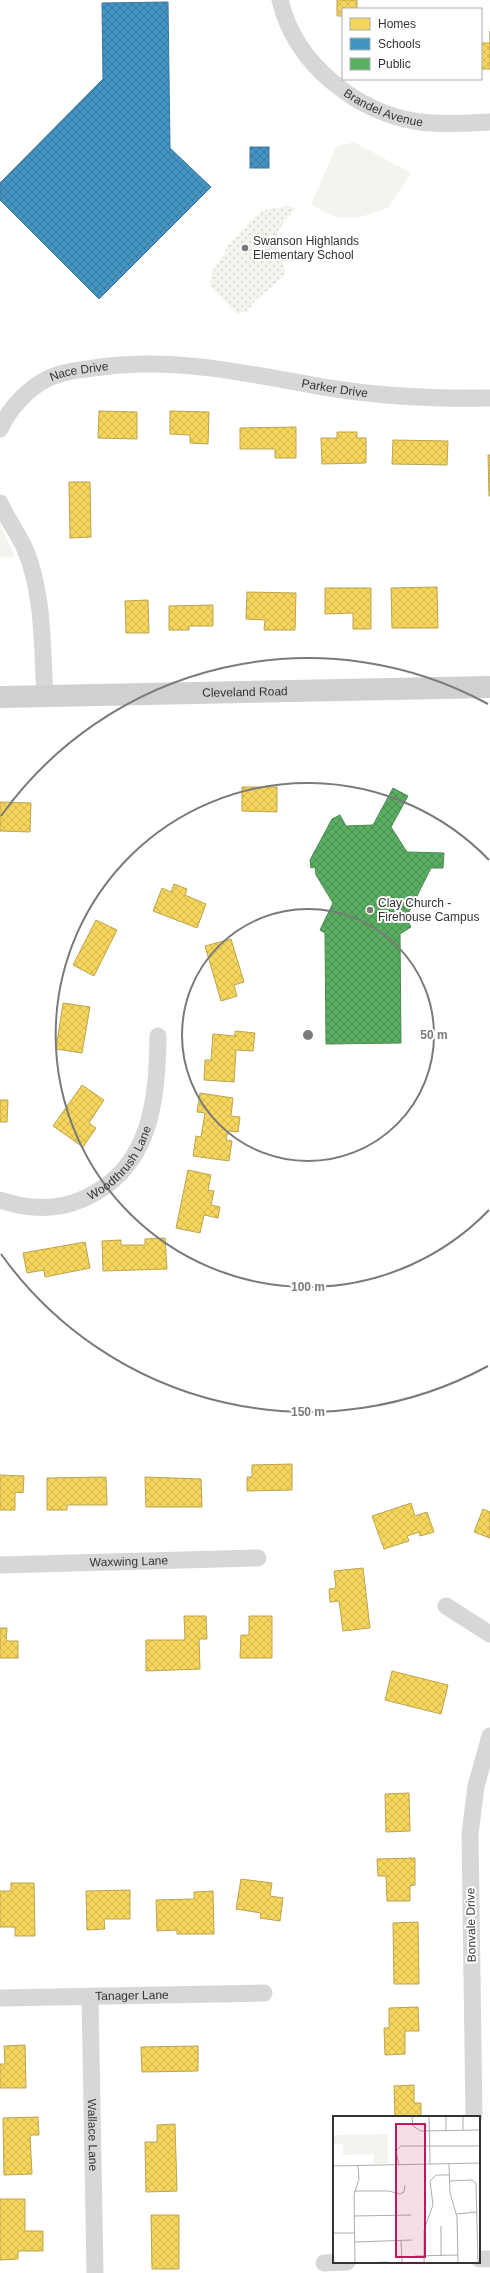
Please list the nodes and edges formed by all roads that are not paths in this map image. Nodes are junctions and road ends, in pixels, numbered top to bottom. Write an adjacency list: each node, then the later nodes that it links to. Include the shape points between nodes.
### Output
1 (280, 0): 2 (street, Brandel Avenue, via 292,31 307,55 324,75 346,93 389,115 420,122)
2 (490, 122)
3 (181, 365): 4 (street, Parker Drive, via 219,368 336,389 387,395 431,399); 5 (street, Nace Drive, via 117,364 74,370 47,379 16,404)
4 (490, 398)
5 (0, 429)
6 (0, 503): 8 (street, via 24,547 33,571)
7 (490, 687): 8 (main road, Cleveland Road)
8 (45, 696): 9 (main road, Cleveland Road)
9 (0, 697)
10 (158, 1036): 11 (street, Woodthrush Lane, via 155,1089 150,1117 142,1144 119,1176 100,1192 58,1206 34,1208)
11 (0, 1200)
12 (258, 1558): 13 (street, Waxwing Lane)
13 (0, 1565)
14 (446, 1606): 15 (street)
15 (490, 1634)
16 (490, 1736): 20 (street, Bonvale Drive, via 476,1786 470,1834)
17 (264, 1993): 18 (street, Tanager Lane)
18 (90, 1996): 19 (street, Tanager Lane); 23 (street, Wallace Lane)
19 (0, 1998)
20 (474, 2116)
21 (324, 2262): 22 (street)
22 (333, 2262)
23 (94, 2273)

